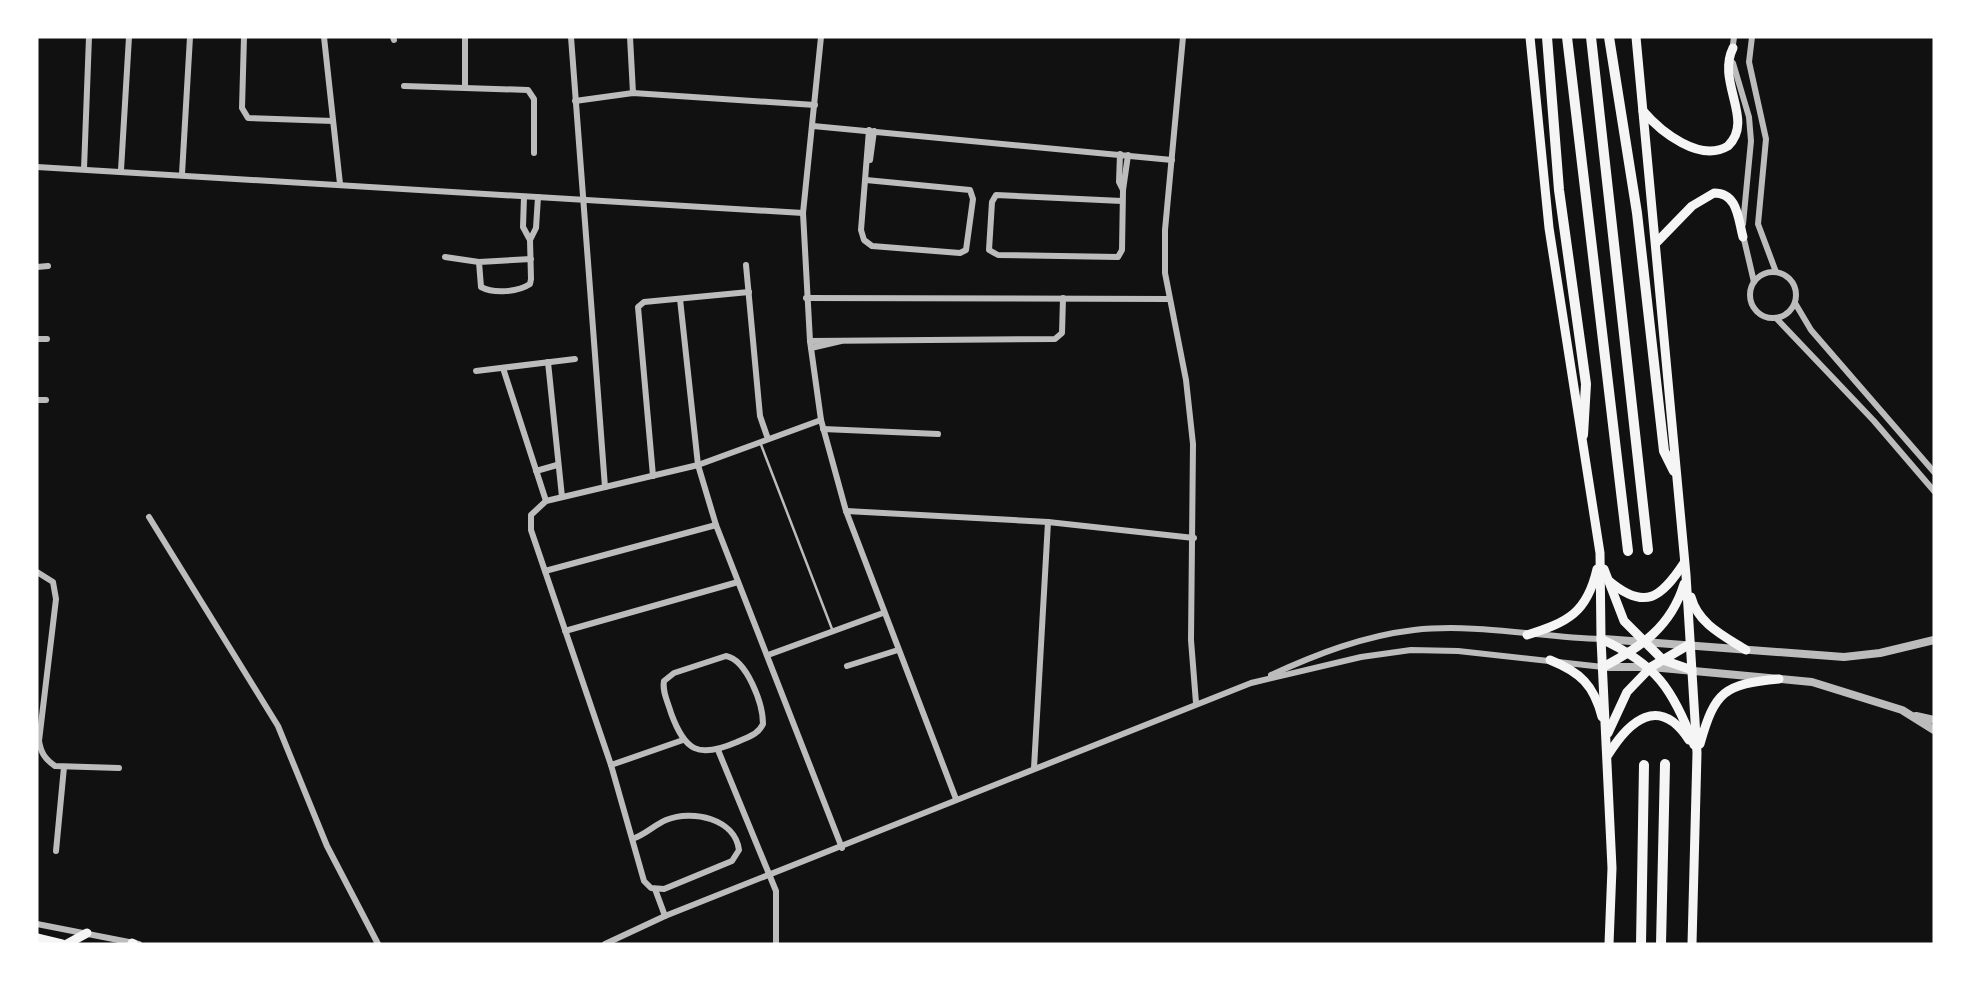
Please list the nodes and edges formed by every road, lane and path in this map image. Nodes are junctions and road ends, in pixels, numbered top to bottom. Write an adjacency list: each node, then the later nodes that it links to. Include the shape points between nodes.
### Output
1 (89, 37): 34 (street)
2 (129, 37): 35 (street)
3 (190, 37): 36 (street)
4 (244, 37): 26 (street, via 242,107 248,118)
5 (324, 37): 26 (street)
6 (464, 37): 21 (street)
7 (571, 37): 23 (street)
8 (630, 37): 22 (street)
9 (821, 37): 24 (street)
10 (1183, 37): 32 (street)
11 (1530, 37): 75 (main road, via 1549,228)
12 (1548, 37): 75 (highway, via 1559,190 1586,384)
13 (1567, 37): 93 (highway)
14 (1591, 37): 94 (highway)
15 (1609, 37): 81 (highway, via 1637,213 1664,451)
16 (1636, 37): 25 (main road)
17 (1734, 37): 19 (street)
18 (1752, 37): 54 (street, via 1749,62 1766,139 1758,224)
19 (1732, 48): 25 (main road, via 1727,72 1738,124 1728,146 1711,152 1698,149 1662,130); 45 (street, via 1751,141)
20 (404, 86): 21 (street)
21 (466, 86): 29 (street, via 531,92)
22 (633, 93): 23 (street); 24 (street)
23 (575, 101): 42 (street)
24 (815, 106): 27 (street)
25 (1643, 111): 47 (main road)
26 (333, 121): 38 (street)
27 (813, 126): 28 (street); 44 (street)
28 (872, 131): 30 (street); 37 (street)
29 (534, 153)
30 (1120, 154): 31 (street); 39 (street)
31 (1128, 155): 32 (street); 39 (street)
32 (1172, 160): 60 (street, via 1165,230)
33 (37, 167): 34 (street)
34 (85, 169): 35 (street)
35 (121, 170): 36 (street)
36 (182, 174): 38 (street)
37 (866, 180): 37 (street, via 861,230 867,244 956,253 966,250 973,199 970,190)
38 (340, 184): 40 (street)
39 (1123, 190): 43 (street)
40 (524, 197): 41 (street); 46 (street, via 523,226)
41 (538, 197): 42 (street); 46 (street, via 537,228)
42 (581, 200): 44 (street); 84 (street)
43 (1122, 201): 43 (street, via 1118,257 998,255 989,250 996,195)
44 (803, 213): 57 (street)
45 (1743, 237): 47 (main road, via 1734,202 1714,192 1692,206); 55 (street)
46 (530, 240): 49 (street)
47 (1656, 243): 81 (main road)
48 (444, 257): 50 (street)
49 (531, 259): 50 (street); 50 (street, via 530,284 499,291 481,287)
50 (479, 262)
51 (746, 265): 56 (street)
52 (48, 266): 53 (street)
53 (37, 267)
54 (1776, 272): 55 (street); 61 (street, via 1793,283)
55 (1754, 282): 62 (street, via 1750,294 1754,307 1763,316)
56 (748, 292): 59 (street); 76 (street, via 760,416)
57 (806, 298): 58 (street); 65 (street)
58 (1063, 298): 60 (street); 65 (street, via 1062,333 1055,339 842,340)
59 (680, 299): 79 (street); 83 (street, via 644,302 638,307)
60 (1169, 299): 92 (street, via 1191,426)
61 (1795, 303): 62 (street, via 1790,312); 82 (street, via 1811,330)
62 (1776, 318): 85 (street)
63 (37, 339): 64 (street)
64 (47, 339)
65 (810, 345): 72 (street)
66 (575, 359): 67 (street)
67 (548, 362): 68 (street); 78 (street)
68 (503, 368): 69 (street); 80 (street)
69 (476, 371)
70 (37, 400): 71 (street)
71 (46, 400)
72 (821, 420): 73 (street); 76 (street)
73 (823, 429): 74 (street); 88 (street)
74 (939, 434)
75 (1583, 435): 95 (main road)
76 (768, 439): 77 (street)
77 (760, 443): 79 (street); 104 (lane)
78 (557, 465): 80 (street); 86 (street)
79 (698, 465): 83 (street); 91 (street)
80 (536, 471): 87 (street)
81 (1674, 471): 96 (main road)
82 (1934, 472)
83 (653, 476): 84 (street)
84 (605, 487): 86 (street)
85 (1934, 491)
86 (562, 497): 87 (street)
87 (546, 501): 97 (street, via 536,508 530,522)
88 (846, 511): 90 (street); 102 (street)
89 (149, 517): 152 (street, via 278,726 327,846)
90 (1048, 522): 92 (street); 136 (street)
91 (716, 525): 97 (street); 101 (street)
92 (1194, 538): 122 (street, via 1191,640)
93 (1628, 551)
94 (1648, 551)
95 (1600, 553): 100 (main road); 105 (main road, via 1592,590 1580,608 1558,625); 106 (main road)
96 (1684, 563): 99 (main road); 100 (main road, via 1655,597 1641,600 1628,596)
97 (545, 571): 103 (street)
98 (37, 572): 134 (street, via 53,582 55,599 39,741 47,760)
99 (1686, 575): 108 (main road, via 1672,612); 109 (main road); 111 (main road, via 1698,614)
100 (1608, 580): 108 (main road, via 1625,621)
101 (738, 582): 103 (street); 113 (street)
102 (883, 613): 104 (street); 110 (street)
103 (565, 631): 132 (street)
104 (833, 632): 113 (street)
105 (1527, 635): 106 (street); 121 (street, via 1414,630 1320,652)
106 (1601, 639): 108 (street); 112 (main road); 117 (main road)
107 (1933, 639): 111 (street, via 1844,657)
108 (1645, 643): 109 (street); 112 (main road); 115 (main road)
109 (1690, 644): 111 (street); 115 (main road); 119 (main road)
110 (898, 650): 116 (street); 137 (street)
111 (1746, 650)
112 (1629, 653): 117 (main road); 118 (main road)
113 (768, 655): 141 (street)
114 (1550, 660): 117 (street); 121 (street, via 1410,650); 126 (main road, via 1572,669 1588,683)
115 (1663, 660): 118 (main road); 119 (main road)
116 (847, 666)
117 (1603, 667): 118 (street); 126 (main road)
118 (1651, 667): 119 (street); 126 (main road, via 1627,692); 129 (main road, via 1680,709)
119 (1692, 670): 120 (street); 129 (main road)
120 (1779, 679): 123 (street, via 1837,688); 129 (main road, via 1740,684 1718,697)
121 (1260, 681): 122 (street)
122 (1196, 703): 136 (street)
123 (1913, 715): 124 (street); 125 (street)
124 (1934, 720)
125 (1934, 730)
126 (1607, 735): 130 (main road)
127 (683, 740): 128 (street, via 699,750); 128 (street, via 664,693 664,681 674,673 731,657 743,666 763,720 757,733); 132 (street)
128 (718, 750): 138 (street)
129 (1698, 753): 130 (main road, via 1675,722 1657,716 1636,720); 158 (main road)
130 (1608, 755): 155 (main road)
131 (1665, 764): 157 (highway)
132 (611, 765): 140 (street)
133 (1644, 765): 156 (highway)
134 (64, 767): 135 (street); 142 (street)
135 (119, 768)
136 (1034, 768): 137 (street)
137 (956, 799): 141 (street)
138 (747, 822): 139 (street); 143 (street)
139 (731, 830): 140 (street, via 714,821 681,816); 144 (street, via 739,847 734,859)
140 (632, 839): 144 (street, via 644,881)
141 (842, 848): 143 (street)
142 (56, 851)
143 (769, 875): 145 (street); 154 (street, via 779,904)
144 (655, 889): 145 (street)
145 (665, 916): 153 (street)
146 (37, 923): 147 (street)
147 (87, 933): 150 (main road); 151 (street)
148 (37, 938): 149 (main road)
149 (62, 944)
150 (67, 944)
151 (135, 944)
152 (378, 944)
153 (605, 944)
154 (776, 944)
155 (1609, 944)
156 (1641, 944)
157 (1661, 944)
158 (1692, 944)

